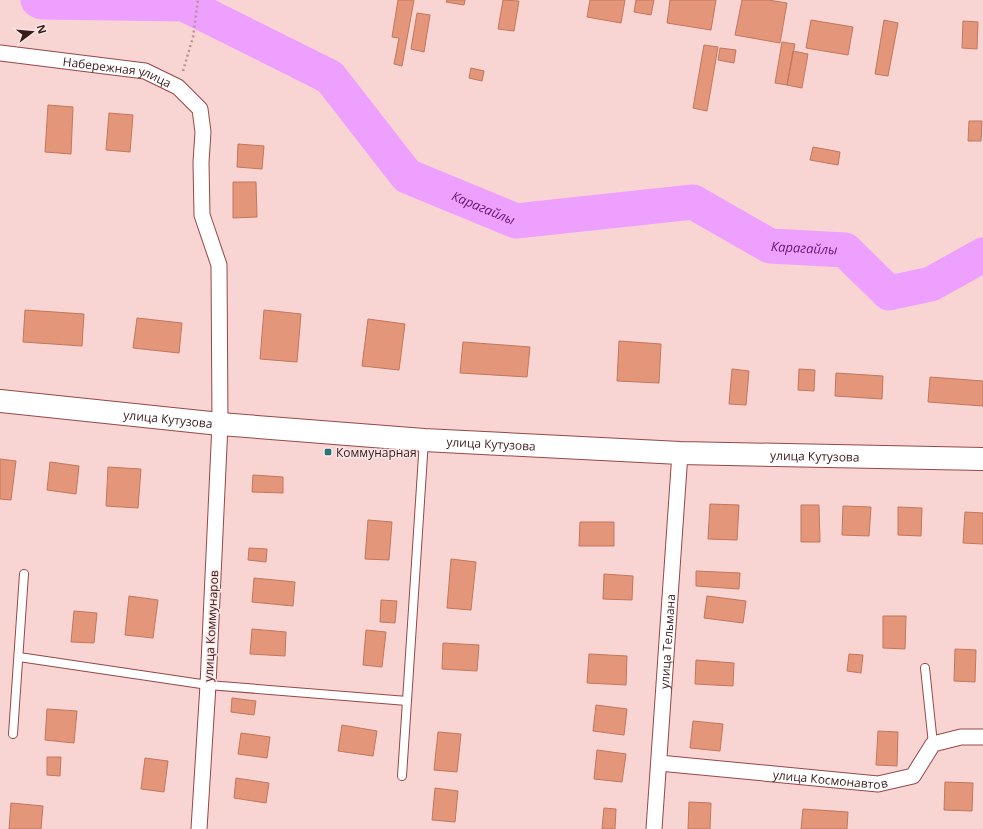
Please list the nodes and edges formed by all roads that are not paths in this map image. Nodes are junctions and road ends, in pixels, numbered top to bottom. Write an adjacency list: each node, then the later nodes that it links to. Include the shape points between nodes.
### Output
1 (0, 53): 2 (street, Набережная улица, via 144,71 178,87)
2 (200, 109): 4 (street, улица Коммунаров, via 203,132 202,215 219,265)
3 (0, 401): 4 (main road, улица Кутузова)
4 (220, 424): 5 (main road, улица Кутузова); 11 (street, улица Коммунаров)
5 (424, 440): 6 (main road, улица Кутузова); 12 (lane)
6 (680, 453): 7 (main road, улица Кутузова); 16 (street, улица Тельмана)
7 (983, 459)
8 (24, 574): 9 (lane)
9 (19, 657): 11 (lane); 13 (lane)
10 (925, 668): 15 (lane)
11 (208, 685): 12 (lane); 18 (street, улица Коммунаров)
12 (407, 701): 17 (lane)
13 (13, 734)
14 (983, 737): 15 (street, via 961,737)
15 (933, 744): 16 (street, улица Космонавтов, via 913,776 878,784)
16 (659, 763): 19 (street, улица Тельмана)
17 (402, 776)
18 (199, 829)
19 (654, 829)

